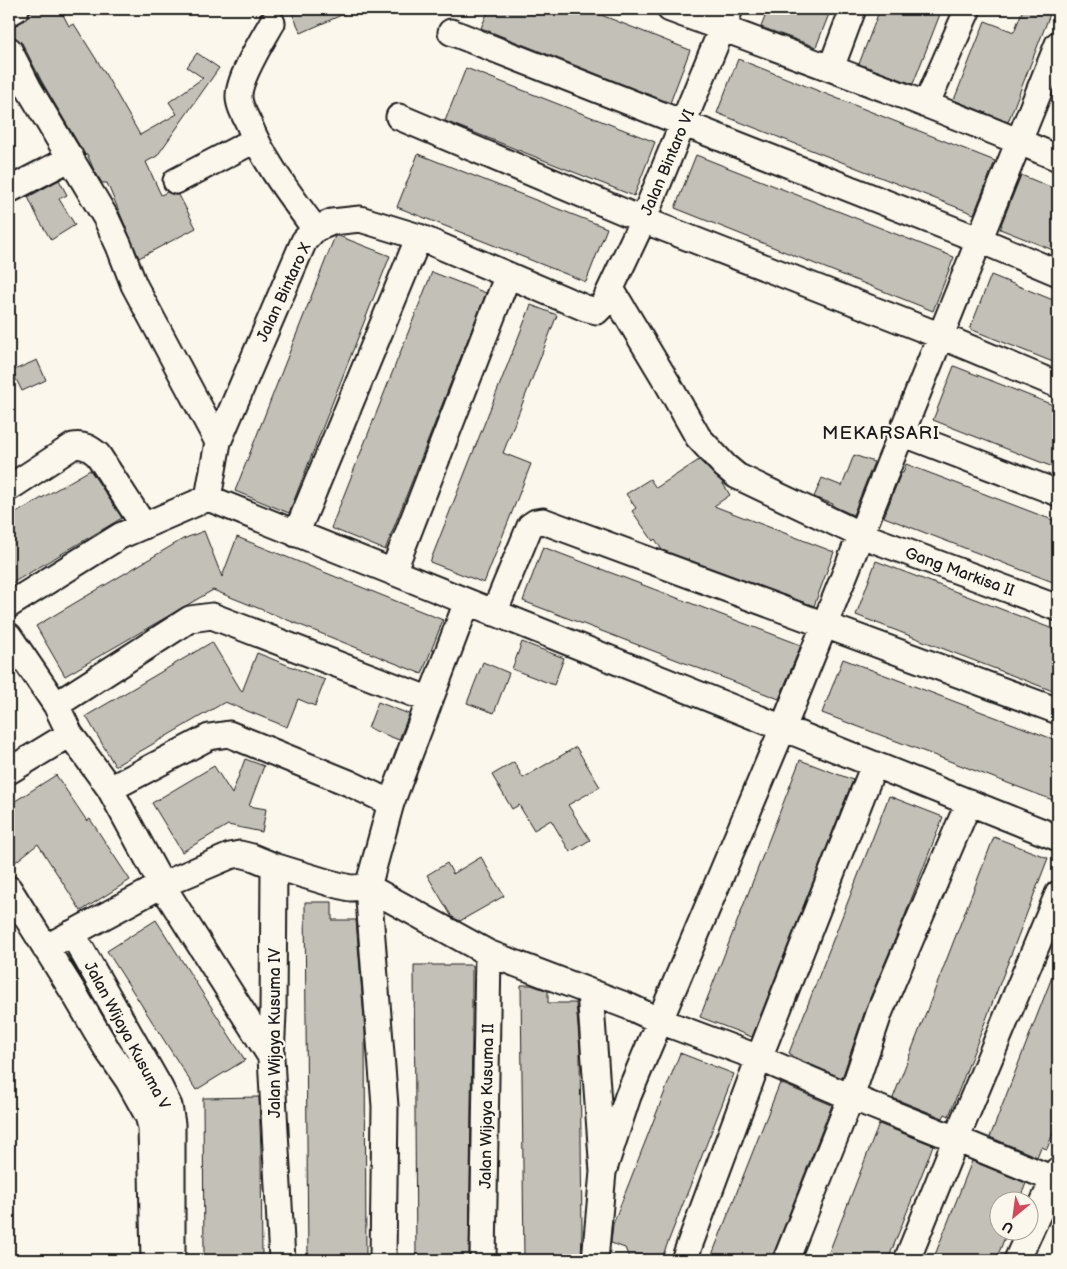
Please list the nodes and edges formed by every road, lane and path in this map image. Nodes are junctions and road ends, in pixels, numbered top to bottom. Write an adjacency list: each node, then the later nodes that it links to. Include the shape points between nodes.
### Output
1 (16, 9): 5 (street)
2 (670, 9): 6 (street)
3 (853, 9): 11 (street)
4 (967, 11): 12 (street)
5 (9, 13)
6 (726, 18): 11 (street); 14 (street, Jalan Bintaro VI)
7 (272, 23): 15 (street, via 240,87 241,106)
8 (451, 32): 14 (street)
9 (1058, 44): 16 (street)
10 (9, 50): 17 (street)
11 (831, 68): 12 (street)
12 (926, 105): 16 (street)
13 (399, 117): 21 (street)
14 (683, 124): 21 (street, Jalan Bintaro VI); 24 (street)
15 (255, 140): 19 (street); 22 (street, via 280,182)
16 (1019, 141): 18 (street); 24 (street)
17 (71, 158): 20 (street); 32 (street, via 106,218 134,285)
18 (1058, 158)
19 (176, 181)
20 (9, 190)
21 (643, 220): 27 (street, Jalan Bintaro VI); 29 (street)
22 (316, 229): 23 (street, Jalan Bintaro X, via 332,222 360,219); 32 (street, Jalan Bintaro X, via 304,241)
23 (420, 237): 26 (street, Jalan Bintaro X); 37 (street)
24 (980, 240): 25 (street); 29 (street)
25 (1058, 273)
26 (508, 275): 28 (street, Jalan Bintaro X, via 585,308); 39 (street)
27 (611, 289): 28 (street, Jalan Bintaro VI); 38 (street, Gang Markisa II, via 698,437 720,461 737,476)
28 (597, 310)
29 (941, 336): 30 (street); 31 (street)
30 (1058, 386)
31 (902, 434): 34 (street); 38 (street)
32 (218, 442): 35 (street, Jalan Bintaro X)
33 (9, 488): 36 (street, via 73,446 88,447 98,454)
34 (1058, 493)
35 (208, 498): 36 (street); 37 (street)
36 (144, 526): 41 (street, via 120,536)
37 (296, 534): 39 (street)
38 (861, 535): 42 (street, Gang Markisa II); 44 (street)
39 (393, 572): 40 (street)
40 (467, 602): 43 (street); 46 (street)
41 (9, 605)
42 (1058, 608)
43 (494, 613): 44 (street, via 530,526 543,521); 49 (street)
44 (825, 625): 48 (street); 49 (street)
45 (9, 636): 47 (street)
46 (430, 700): 47 (street, via 212,616 190,619); 55 (street)
47 (56, 706): 50 (street)
48 (1058, 711)
49 (783, 728): 51 (street); 66 (street)
50 (70, 734): 52 (street); 53 (street)
51 (874, 764): 54 (street); 68 (street)
52 (9, 771)
53 (110, 788): 55 (street, via 209,737 229,734); 58 (street)
54 (969, 802): 56 (street); 69 (street, via 880,1012)
55 (391, 803): 59 (street)
56 (1058, 838)
57 (274, 866): 58 (street, via 252,857 230,856); 59 (street, via 350,888); 67 (street, Jalan Wijaya Kusuma IV)
58 (162, 885): 62 (street); 67 (street)
59 (368, 886): 64 (street); 76 (street, via 385,1106)
60 (9, 889): 63 (street)
61 (1058, 894): 70 (street)
62 (72, 933): 63 (street); 74 (street, Jalan Wijaya Kusuma V, via 169,1106 172,1124)
63 (45, 948): 73 (street, via 148,1116 151,1127)
64 (488, 952): 65 (street); 77 (street, Jalan Wijaya Kusuma II)
65 (590, 992): 66 (street); 71 (street)
66 (660, 1021): 68 (street); 71 (street, via 628,1096)
67 (271, 1057): 75 (street, Jalan Wijaya Kusuma IV)
68 (759, 1058): 69 (street); 79 (street)
69 (852, 1097): 70 (street); 80 (street)
70 (956, 1138): 72 (street); 81 (street)
71 (602, 1172): 78 (street)
72 (1057, 1177): 82 (street)
73 (154, 1260)
74 (172, 1260)
75 (282, 1260)
76 (383, 1260)
77 (483, 1260)
78 (595, 1260)
79 (684, 1260)
80 (786, 1260)
81 (907, 1260)
82 (1017, 1260)

